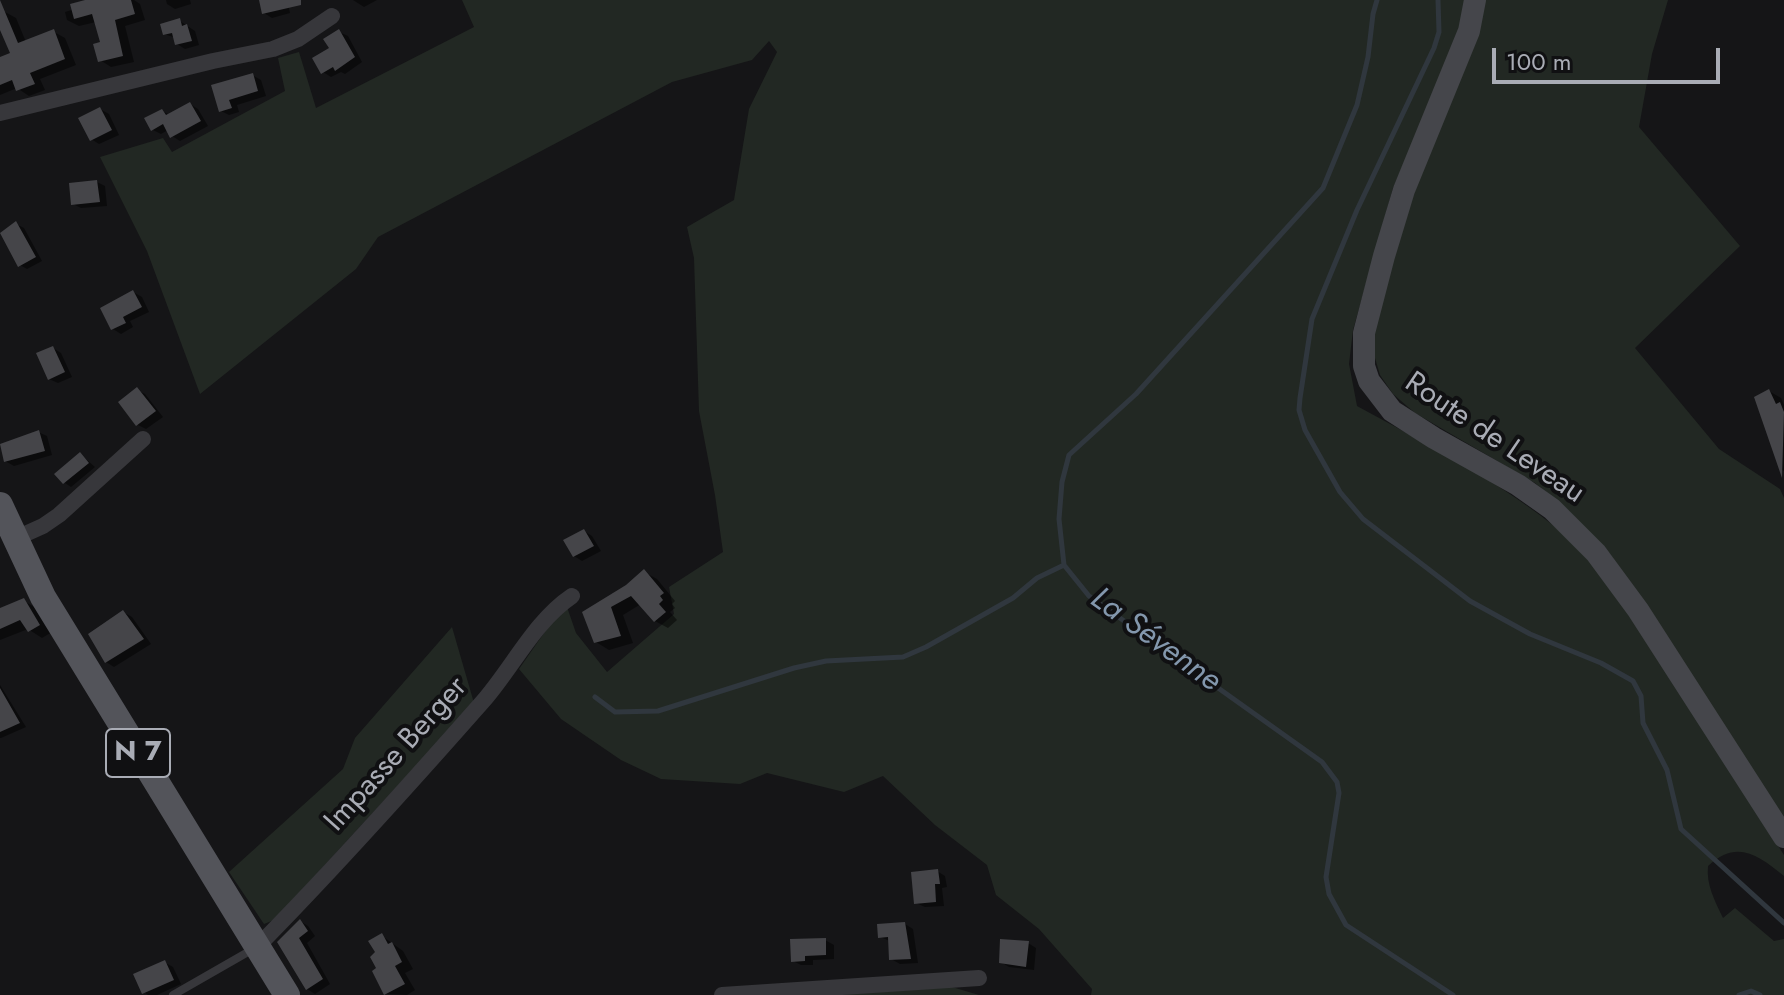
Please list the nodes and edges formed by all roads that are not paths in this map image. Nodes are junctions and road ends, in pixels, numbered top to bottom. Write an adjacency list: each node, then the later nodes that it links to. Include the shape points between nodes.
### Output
1 (1475, 0): 8 (street, Route de Leveau, via 1469,31 1404,190 1384,256 1364,333 1369,381 1392,411 1518,485 1589,545 1619,582)
2 (332, 16): 3 (street, via 273,49)
3 (0, 113)
4 (143, 439): 6 (street, via 59,515)
5 (0, 505): 6 (main road, N 7)
6 (14, 539): 9 (main road, N 7, via 43,597)
7 (572, 596): 9 (street, Impasse Berger, via 555,608 450,739)
8 (1784, 837)
9 (257, 947): 11 (lane); 12 (main road, N 7)
10 (979, 978): 13 (street)
11 (173, 995)
12 (287, 995)
13 (722, 995)

